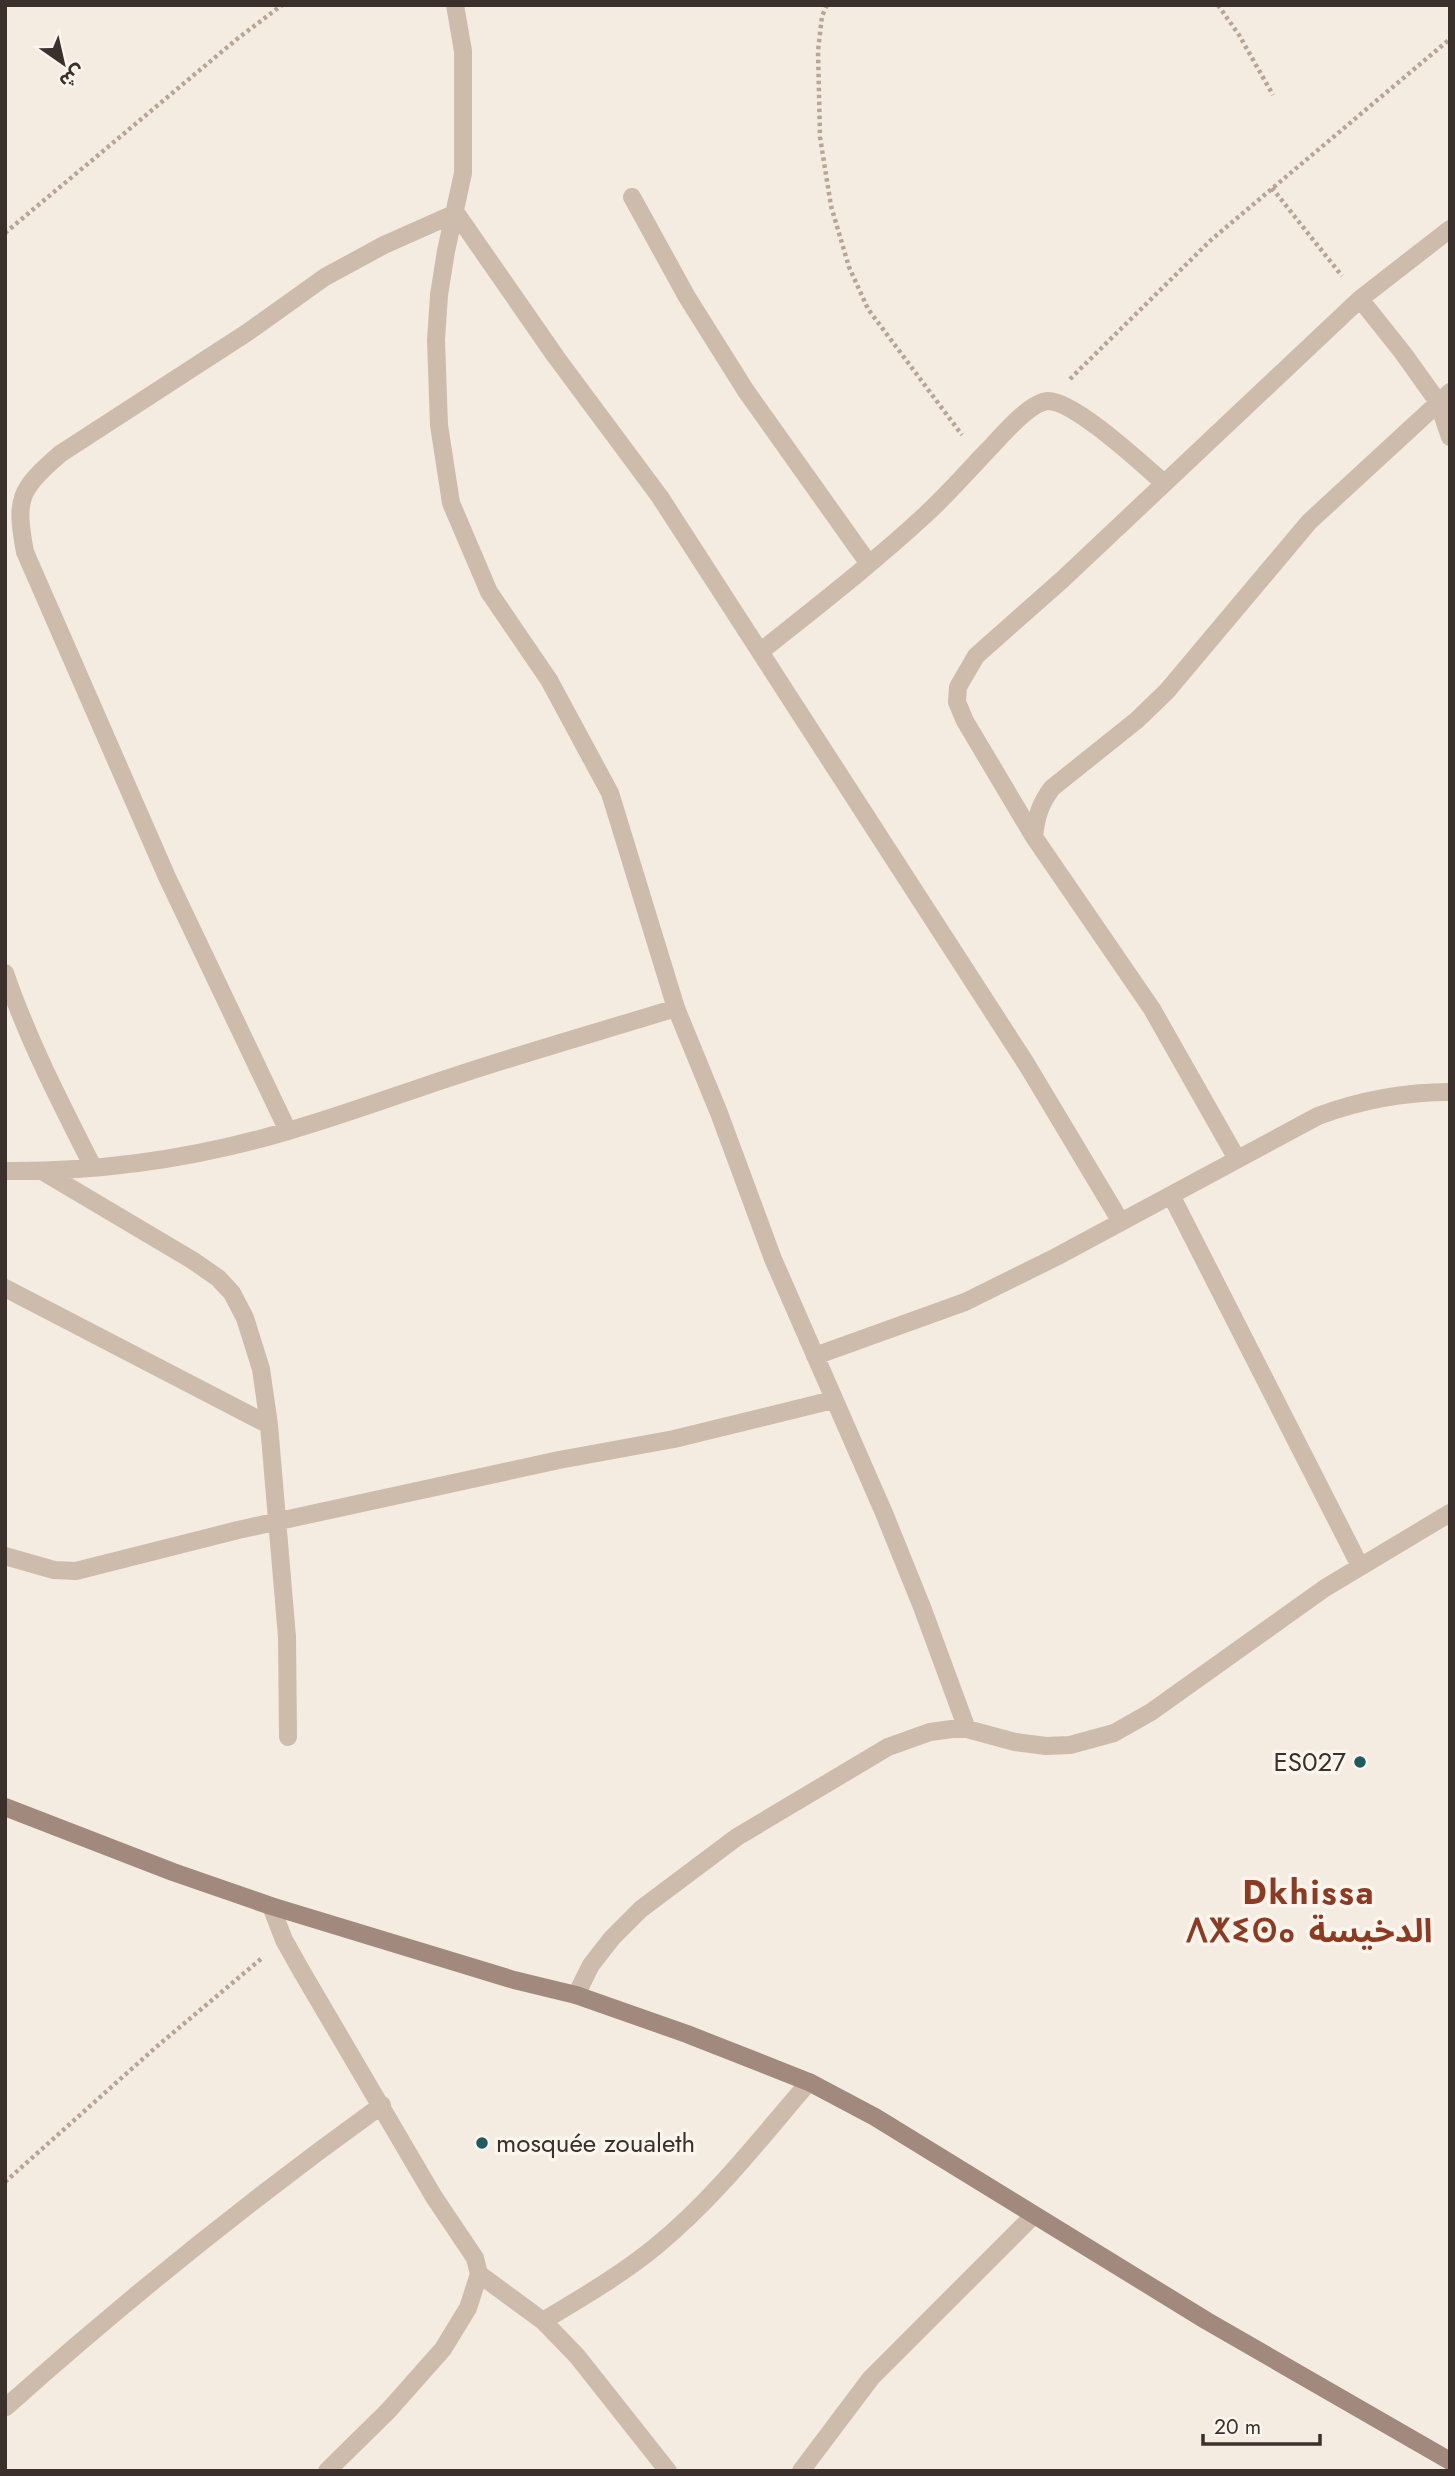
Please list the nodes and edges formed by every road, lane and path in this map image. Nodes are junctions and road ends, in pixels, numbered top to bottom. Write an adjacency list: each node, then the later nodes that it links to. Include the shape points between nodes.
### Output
1 (282, 5): 11 (path)
2 (456, 5): 9 (street, via 463,51 464,134)
3 (827, 5): 16 (path, via 818,51 820,137 831,206 849,267 867,309)
4 (1218, 5): 6 (path)
5 (1450, 39): 7 (path)
6 (1273, 95)
7 (1272, 188): 12 (path); 14 (path, via 1212,239)
8 (632, 197): 18 (street, via 746,391)
9 (456, 213): 19 (street, via 660,497); 22 (street, via 439,295 436,340 439,425 451,503 489,592 549,680 610,793); 24 (street, via 325,277 60,454 22,495 19,518 25,552 167,877)
10 (1450, 229): 12 (street)
11 (5, 233)
12 (1360, 299): 13 (street); 17 (street)
13 (1444, 397): 15 (street); 20 (street, via 1309,522 1167,691 1052,788 1042,801)
14 (1047, 401): 16 (street, via 1031,408); 17 (street, via 1085,418)
15 (1450, 437)
16 (981, 457): 18 (street, via 926,515)
17 (1164, 484): 20 (street, via 976,656 958,687 957,702 965,721)
18 (869, 565): 19 (street)
19 (760, 652): 30 (street, via 1027,1065)
20 (1034, 836): 25 (street, via 1152,1009)
21 (5, 973): 26 (street, via 51,1084)
22 (676, 1008): 24 (street); 32 (street, via 772,1259)
23 (1450, 1092): 25 (street, via 1351,1103)
24 (288, 1131): 26 (street, via 166,1159)
25 (1237, 1159): 29 (street)
26 (93, 1167): 28 (street)
27 (5, 1171): 28 (street)
28 (42, 1171): 34 (street, via 192,1259 232,1293 261,1369)
29 (1171, 1195): 30 (street); 38 (street)
30 (1121, 1222): 32 (street, via 965,1302)
31 (5, 1288): 34 (street)
32 (815, 1356): 33 (street)
33 (833, 1401): 36 (street); 39 (street, via 884,1513)
34 (270, 1425): 36 (street)
35 (1450, 1513): 38 (street)
36 (279, 1522): 37 (street, via 76,1571 54,1570); 40 (street)
37 (5, 1556)
38 (1360, 1566): 39 (street, via 1114,1733 1070,1745 1046,1746)
39 (967, 1729): 44 (street, via 930,1732 888,1747 737,1837 631,1919 592,1965)
40 (288, 1737)
41 (5, 1807): 42 (street)
42 (271, 1906): 43 (street); 44 (street)
43 (284, 1940): 46 (street); 47 (path)
44 (576, 1995): 45 (street)
45 (809, 2082): 48 (street, via 875,2117); 50 (street, via 719,2187 656,2246)
46 (382, 2105): 49 (street, via 470,2250); 51 (street, via 160,2273)
47 (5, 2182)
48 (1033, 2216): 52 (street); 55 (street, via 871,2378)
49 (479, 2274): 50 (street); 53 (street, via 468,2308 443,2349)
50 (543, 2321): 54 (street, via 577,2356)
51 (6, 2407)
52 (1450, 2461)
53 (327, 2471)
54 (668, 2471)
55 (801, 2471)

